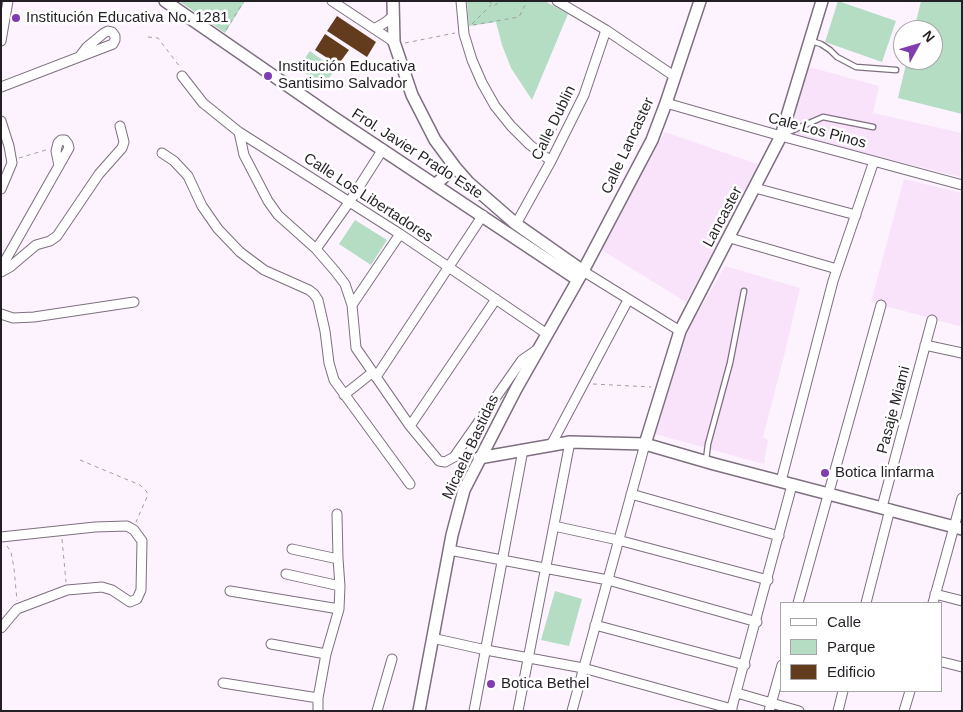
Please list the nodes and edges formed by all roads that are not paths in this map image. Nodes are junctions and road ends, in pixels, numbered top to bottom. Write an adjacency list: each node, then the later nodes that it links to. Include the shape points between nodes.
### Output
1 (8, 1): 13 (street)
2 (165, 1): 26 (street, Frol. Javier Prado Este)
3 (332, 1): 10 (street)
4 (392, 1): 9 (street)
5 (461, 1): 28 (street, via 464,31 482,83 511,126)
6 (557, 1): 11 (street)
7 (822, 1): 12 (street, Lancaster)
8 (698, 2): 18 (street, Calle Lancaster)
9 (393, 16): 10 (street); 14 (street)
10 (374, 29): 14 (street)
11 (606, 30): 18 (street); 28 (street, Calle Dublin, via 584,95)
12 (810, 40): 16 (lane, via 856,67); 25 (street, Lancaster)
13 (1, 41)
14 (394, 44): 31 (street, via 412,95 435,140)
15 (80, 56): 19 (street)
16 (893, 70)
17 (182, 76): 24 (street, Calle Los Libertadores, via 204,104)
18 (674, 76): 20 (street, Calle Lancaster)
19 (1, 86)
20 (666, 103): 25 (street, Cale Los Pinos); 46 (street, Calle Lancaster, via 652,140)
21 (1, 121): 35 (street, via 12,160)
22 (120, 126): 45 (street, via 124,142 122,148 99,174 57,236 36,245 10,267)
23 (873, 127): 25 (lane, via 823,117)
24 (239, 132): 36 (street, Calle Los Libertadores); 42 (street, via 244,155 268,201 278,215)
25 (781, 136): 29 (street, Cale Los Pinos); 34 (street, Lancaster)
26 (383, 149): 32 (street, Frol. Javier Prado Este); 36 (street)
27 (162, 153): 61 (street, via 188,176 202,206 240,252 264,270 314,294 318,300 334,380)
28 (551, 161): 39 (street, Calle Dublin)
29 (874, 161): 33 (street, Cale Los Pinos); 38 (street)
30 (58, 166): 45 (street)
31 (455, 167): 32 (street); 39 (street)
32 (436, 184): 37 (street, Frol. Javier Prado Este)
33 (962, 185)
34 (755, 188): 38 (street); 41 (street, Lancaster)
35 (1, 189)
36 (350, 201): 40 (street, Calle Los Libertadores); 42 (street)
37 (483, 215): 43 (street); 46 (street, Frol. Javier Prado Este)
38 (856, 215): 44 (street)
39 (516, 224): 46 (street)
40 (400, 234): 43 (street, Calle Los Libertadores); 51 (street)
41 (730, 238): 44 (street); 55 (street, Lancaster)
42 (316, 249): 51 (street, via 345,284)
43 (450, 267): 48 (street, Calle Los Libertadores); 60 (street)
44 (837, 269): 69 (street)
45 (1, 270)
46 (580, 275): 49 (street); 56 (street, Micaela Bastidas)
47 (744, 291): 68 (lane)
48 (496, 299): 56 (street, Calle Los Libertadores); 62 (street)
49 (628, 300): 55 (street); 65 (street)
50 (134, 302): 53 (street, via 34,317 13,318)
51 (352, 305): 60 (street, via 356,348)
52 (881, 305): 71 (street)
53 (1, 314)
54 (932, 320): 57 (street, Pasaje Miami)
55 (680, 331): 64 (street, Lancaster)
56 (547, 334): 58 (street, Micaela Bastidas)
57 (925, 344): 59 (street); 74 (street, Pasaje Miami)
58 (538, 349): 62 (street, via 522,360 450,460 439,461); 67 (street, Micaela Bastidas)
59 (962, 353)
60 (374, 374): 61 (street); 62 (street)
61 (344, 395): 70 (street)
62 (410, 426)
63 (570, 442): 64 (street); 65 (street); 76 (street)
64 (645, 444): 68 (street); 72 (street)
65 (551, 445): 66 (street)
66 (523, 450): 67 (street); 84 (street)
67 (479, 458): 82 (street, Micaela Bastidas, via 461,500)
68 (706, 462): 69 (street)
69 (787, 483): 71 (street); 78 (street)
70 (410, 484)
71 (828, 493): 74 (street); 93 (street)
72 (632, 494): 78 (street); 80 (street)
73 (962, 498): 77 (street)
74 (886, 508): 77 (street); 94 (street, Pasaje Miami)
75 (337, 514): 83 (street)
76 (554, 526): 80 (street); 85 (street)
77 (958, 528): 91 (street)
78 (780, 536): 88 (street)
79 (2, 537): 98 (street, via 126,526 134,530 142,542 141,590 137,599 130,602 102,587 67,590 17,609)
80 (618, 540): 87 (street); 88 (street)
81 (292, 549): 83 (street)
82 (449, 550): 84 (street); 99 (street, Micaela Bastidas)
83 (338, 559): 89 (street)
84 (502, 560): 85 (street); 101 (street)
85 (545, 569): 87 (street); 103 (street)
86 (286, 574): 89 (street)
87 (608, 580): 96 (street); 97 (street)
88 (768, 580): 96 (street)
89 (340, 586): 95 (street)
90 (230, 591): 95 (street)
91 (934, 599): 92 (street)
92 (962, 601)
93 (798, 602)
94 (866, 602)
95 (339, 609): 102 (street)
96 (757, 622): 106 (street)
97 (595, 625): 106 (street); 108 (street)
98 (1, 628)
99 (432, 638): 101 (street); 119 (street, Micaela Bastidas)
100 (271, 644): 102 (street)
101 (486, 650): 103 (street); 120 (street)
102 (326, 654): 114 (street)
103 (529, 657): 108 (street); 121 (street)
104 (392, 659): 118 (street)
105 (943, 662): 107 (street)
106 (745, 665): 113 (street)
107 (962, 667)
108 (583, 668): 116 (street); 122 (street)
109 (780, 672): 115 (street)
110 (223, 683): 114 (street)
111 (843, 692): 124 (street)
112 (910, 692): 125 (street)
113 (737, 693): 115 (street); 116 (street)
114 (318, 698): 117 (street)
115 (770, 707): 123 (street)
116 (732, 710)
117 (318, 711)
118 (377, 711)
119 (419, 711)
120 (474, 711)
121 (518, 711)
122 (572, 711)
123 (799, 711)
124 (838, 711)
125 (904, 711)

